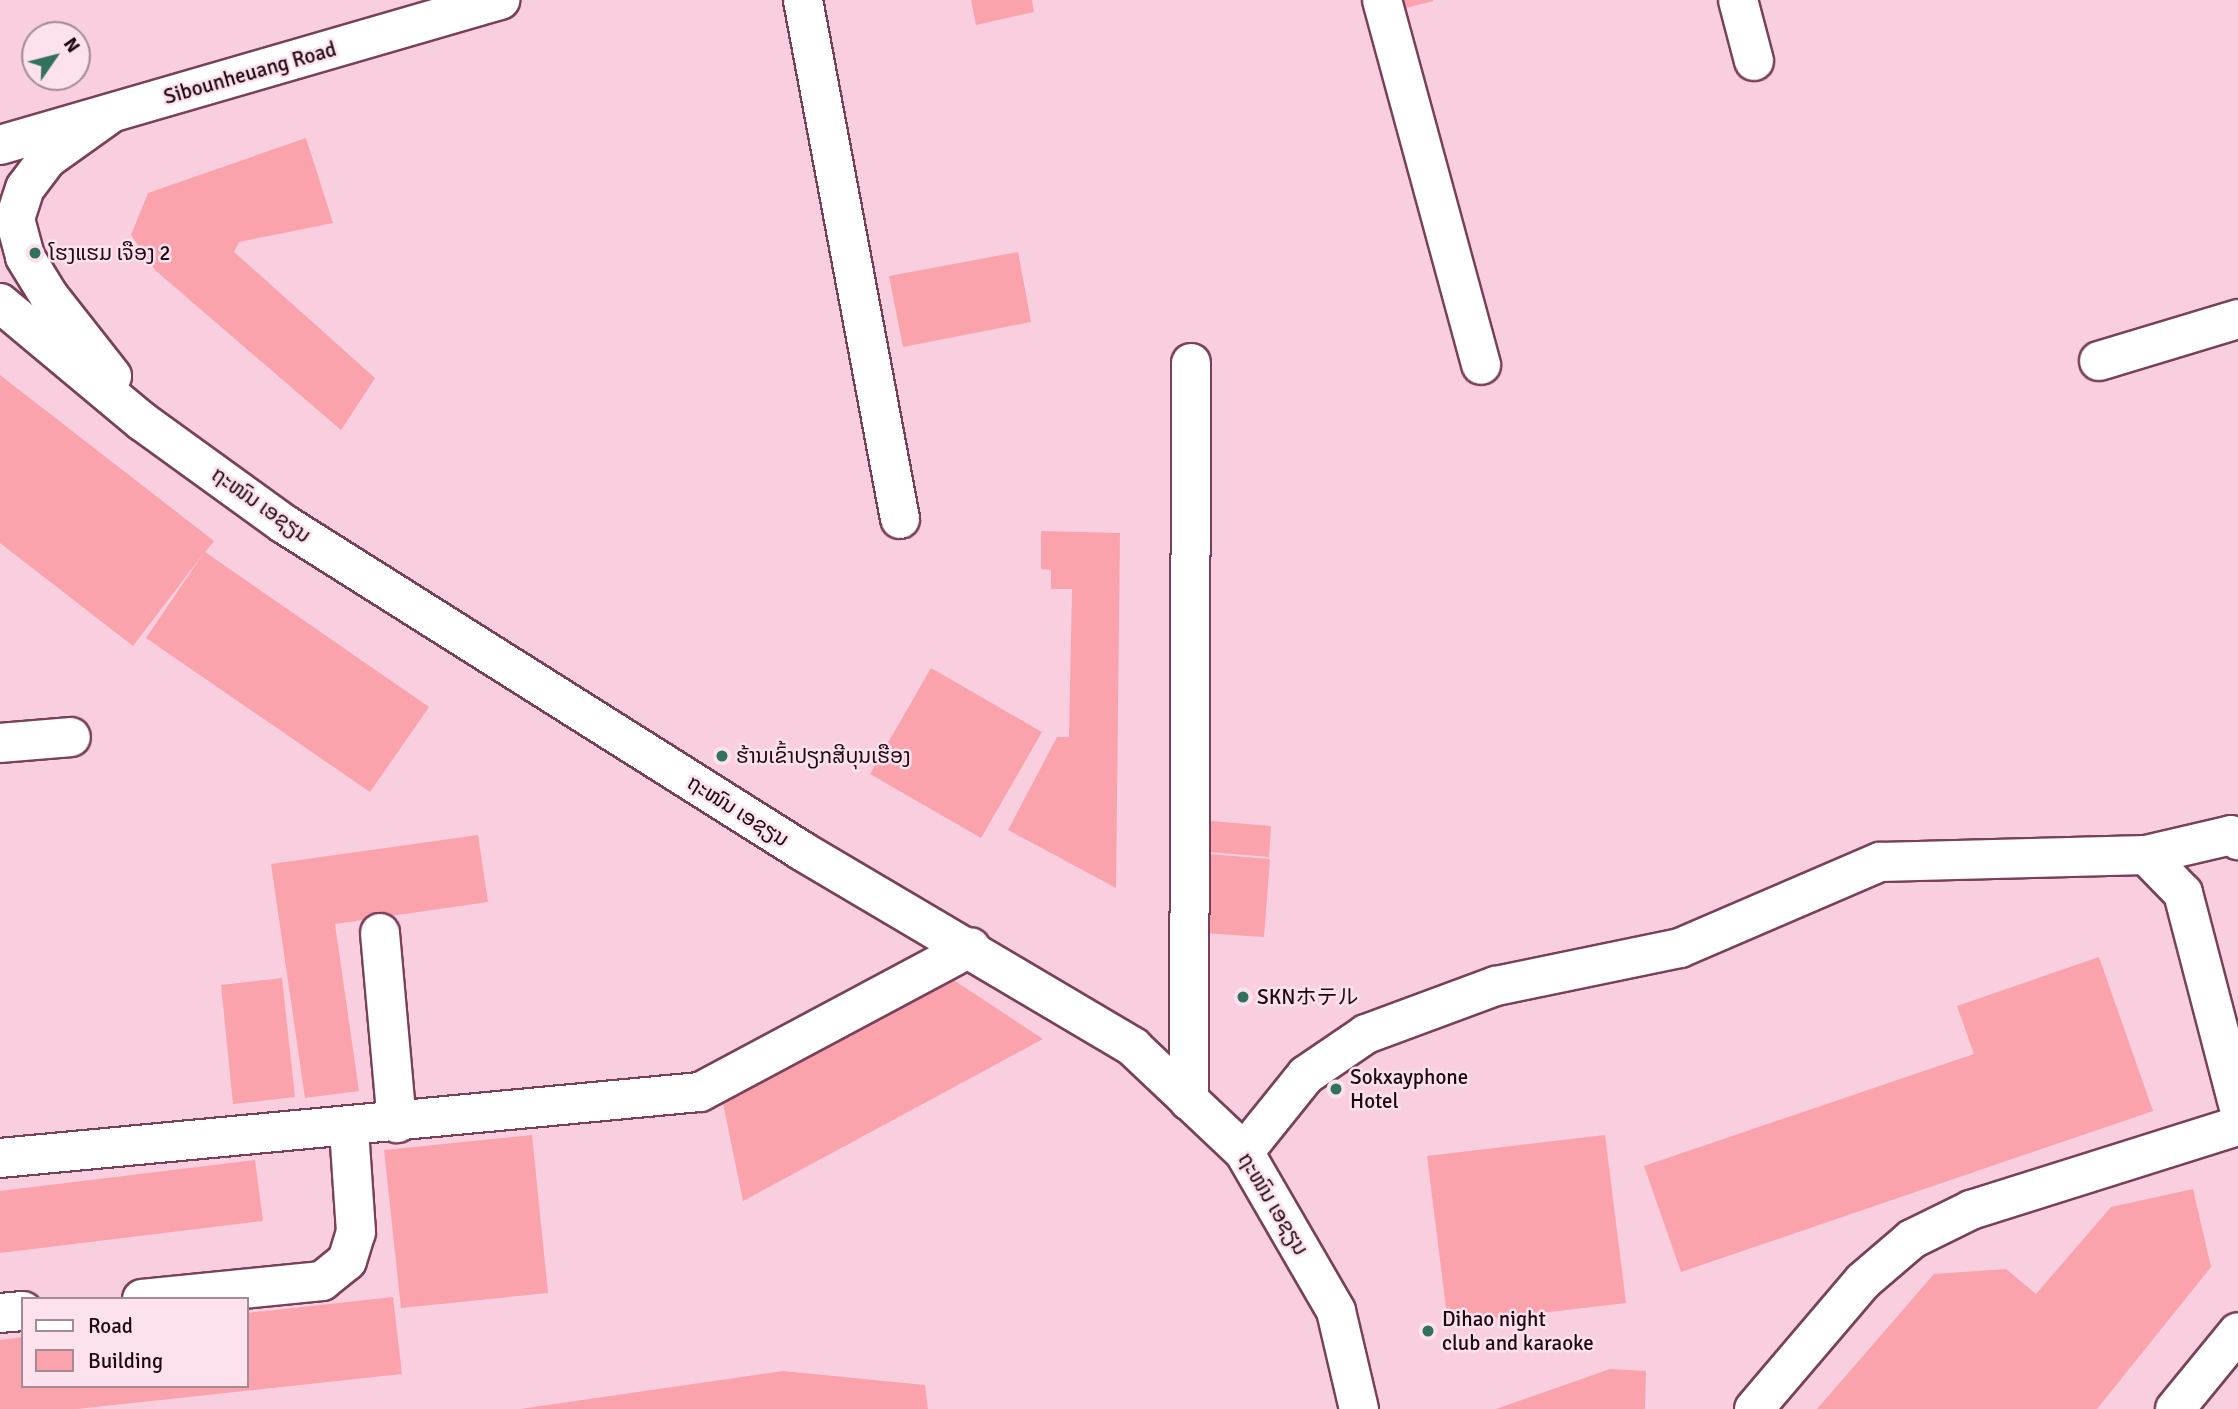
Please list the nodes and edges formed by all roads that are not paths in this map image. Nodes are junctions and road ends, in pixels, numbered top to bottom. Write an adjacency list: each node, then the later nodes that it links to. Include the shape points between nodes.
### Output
1 (500, 0): 6 (street, Sibounheuang Road)
2 (803, 0): 14 (street)
3 (1382, 0): 12 (street)
4 (1738, 0): 5 (street)
5 (1754, 61)
6 (110, 114): 7 (street, Sibounheuang Road); 13 (street, via 47,159 24,188 15,219 25,257 49,296)
7 (0, 145)
8 (0, 303): 13 (street, ຖະໜົນ ເອຊຽນ)
9 (2238, 319): 10 (street)
10 (2099, 361)
11 (1191, 363): 21 (street)
12 (1481, 365)
13 (144, 422): 20 (street, ຖະໜົນ ເອຊຽນ, via 285,524 426,614 802,851)
14 (900, 519)
15 (71, 737): 16 (street)
16 (0, 743)
17 (2238, 841): 18 (street, via 2231,835)
18 (2146, 855): 22 (street, via 2183,893); 26 (street, via 1880,862 1680,948 1496,986 1366,1034 1306,1075)
19 (380, 933): 23 (street)
20 (971, 947): 21 (street, ຖະໜົນ ເອຊຽນ, via 1133,1047); 23 (street, via 700,1092)
21 (1189, 1101): 26 (street, ຖະໜົນ ເອຊຽນ)
22 (2238, 1104)
23 (397, 1123): 25 (street)
24 (2238, 1126): 33 (street, via 1971,1210 1912,1239 1863,1281)
25 (349, 1130): 27 (street); 28 (street, via 356,1232 346,1262 322,1281)
26 (1244, 1152): 32 (street, ຖະໜົນ ເອຊຽນ, via 1336,1311)
27 (0, 1158)
28 (162, 1297)
29 (21, 1311): 30 (street)
30 (0, 1313)
31 (2238, 1332): 34 (street)
32 (1359, 1409)
33 (1754, 1409)
34 (2175, 1409)

